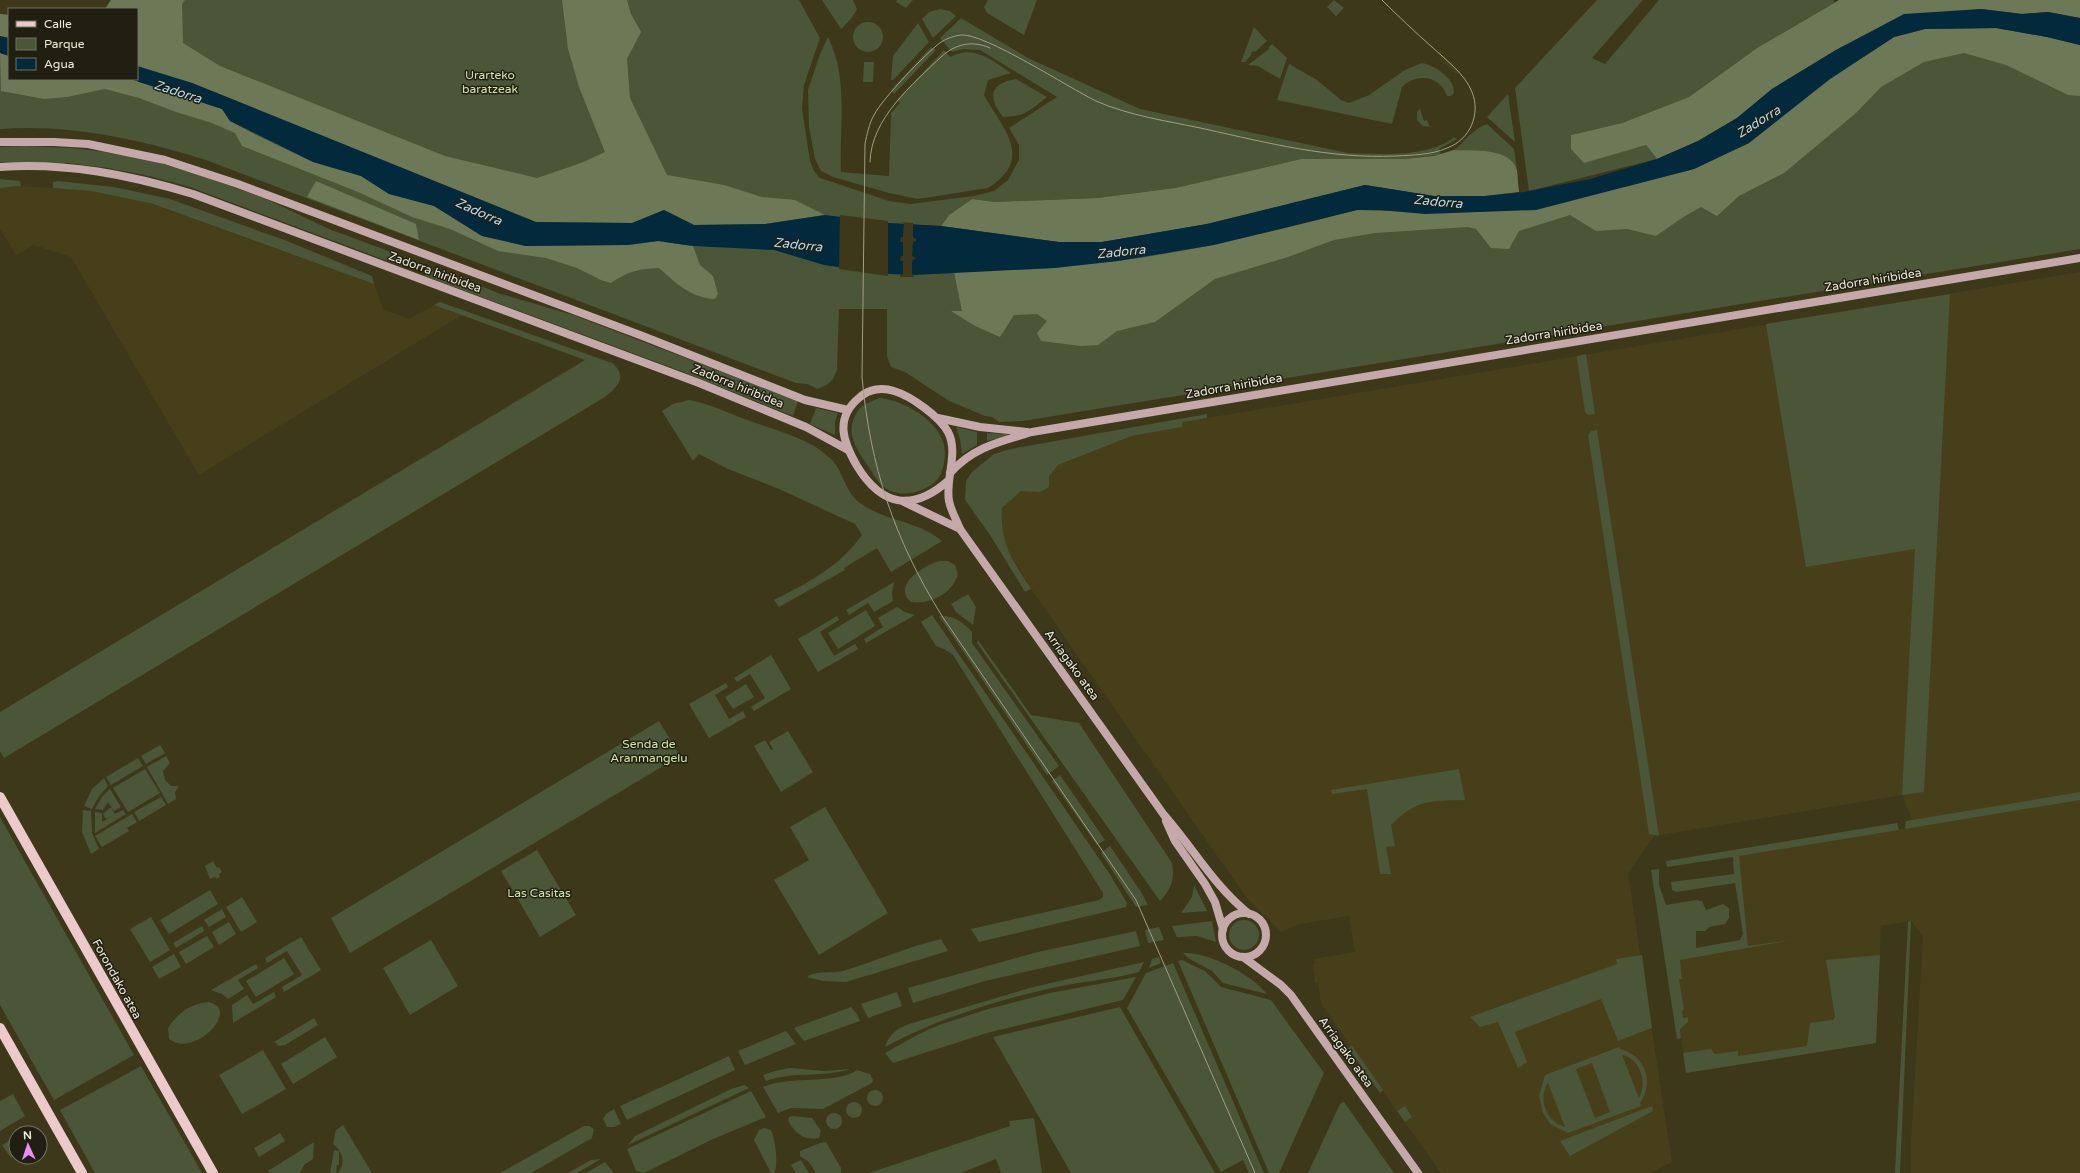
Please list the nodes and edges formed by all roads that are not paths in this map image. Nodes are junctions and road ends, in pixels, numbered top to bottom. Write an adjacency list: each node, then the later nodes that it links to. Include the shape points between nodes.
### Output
1 (0, 142): 4 (main road, Zadorra hiribidea, via 88,144 165,160 238,184 640,335 805,400)
2 (0, 167): 7 (main road, Zadorra hiribidea, via 76,168 152,182 193,194 699,383 806,427)
3 (2080, 258): 6 (main road, Zadorra hiribidea)
4 (848, 410): 5 (main road, Zadorra hiribidea, via 856,399 868,391 892,390); 7 (main road, Zadorra hiribidea, via 843,429)
5 (938, 418): 6 (main road, Zadorra hiribidea, via 980,427); 8 (main road, Zadorra hiribidea, via 949,434 951,442)
6 (1032, 432): 8 (main road, Zadorra hiribidea, via 974,452 966,457)
7 (848, 450): 9 (main road, Zadorra hiribidea, via 866,480 877,491 884,496)
8 (950, 477): 9 (main road, Zadorra hiribidea, via 934,494 910,501); 10 (main road, Arriagako atea, via 949,501)
9 (900, 500): 10 (main road, Arriagako atea)
10 (960, 530): 12 (main road, Arriagako atea)
11 (0, 797): 18 (main road, Forondako atea)
12 (1164, 815): 13 (main road, Arriagako atea, via 1185,838 1211,877); 14 (main road, Arriagako atea, via 1175,841 1215,902)
13 (1249, 914): 14 (main road, via 1231,917); 15 (main road, via 1262,922 1266,935 1265,942 1256,954)
14 (1223, 929): 15 (main road, via 1222,936 1227,949 1232,954)
15 (1243, 957): 19 (main road, Arriagako atea, via 1291,995)
16 (0, 1028): 17 (main road)
17 (82, 1173)
18 (212, 1173)
19 (1418, 1173)

